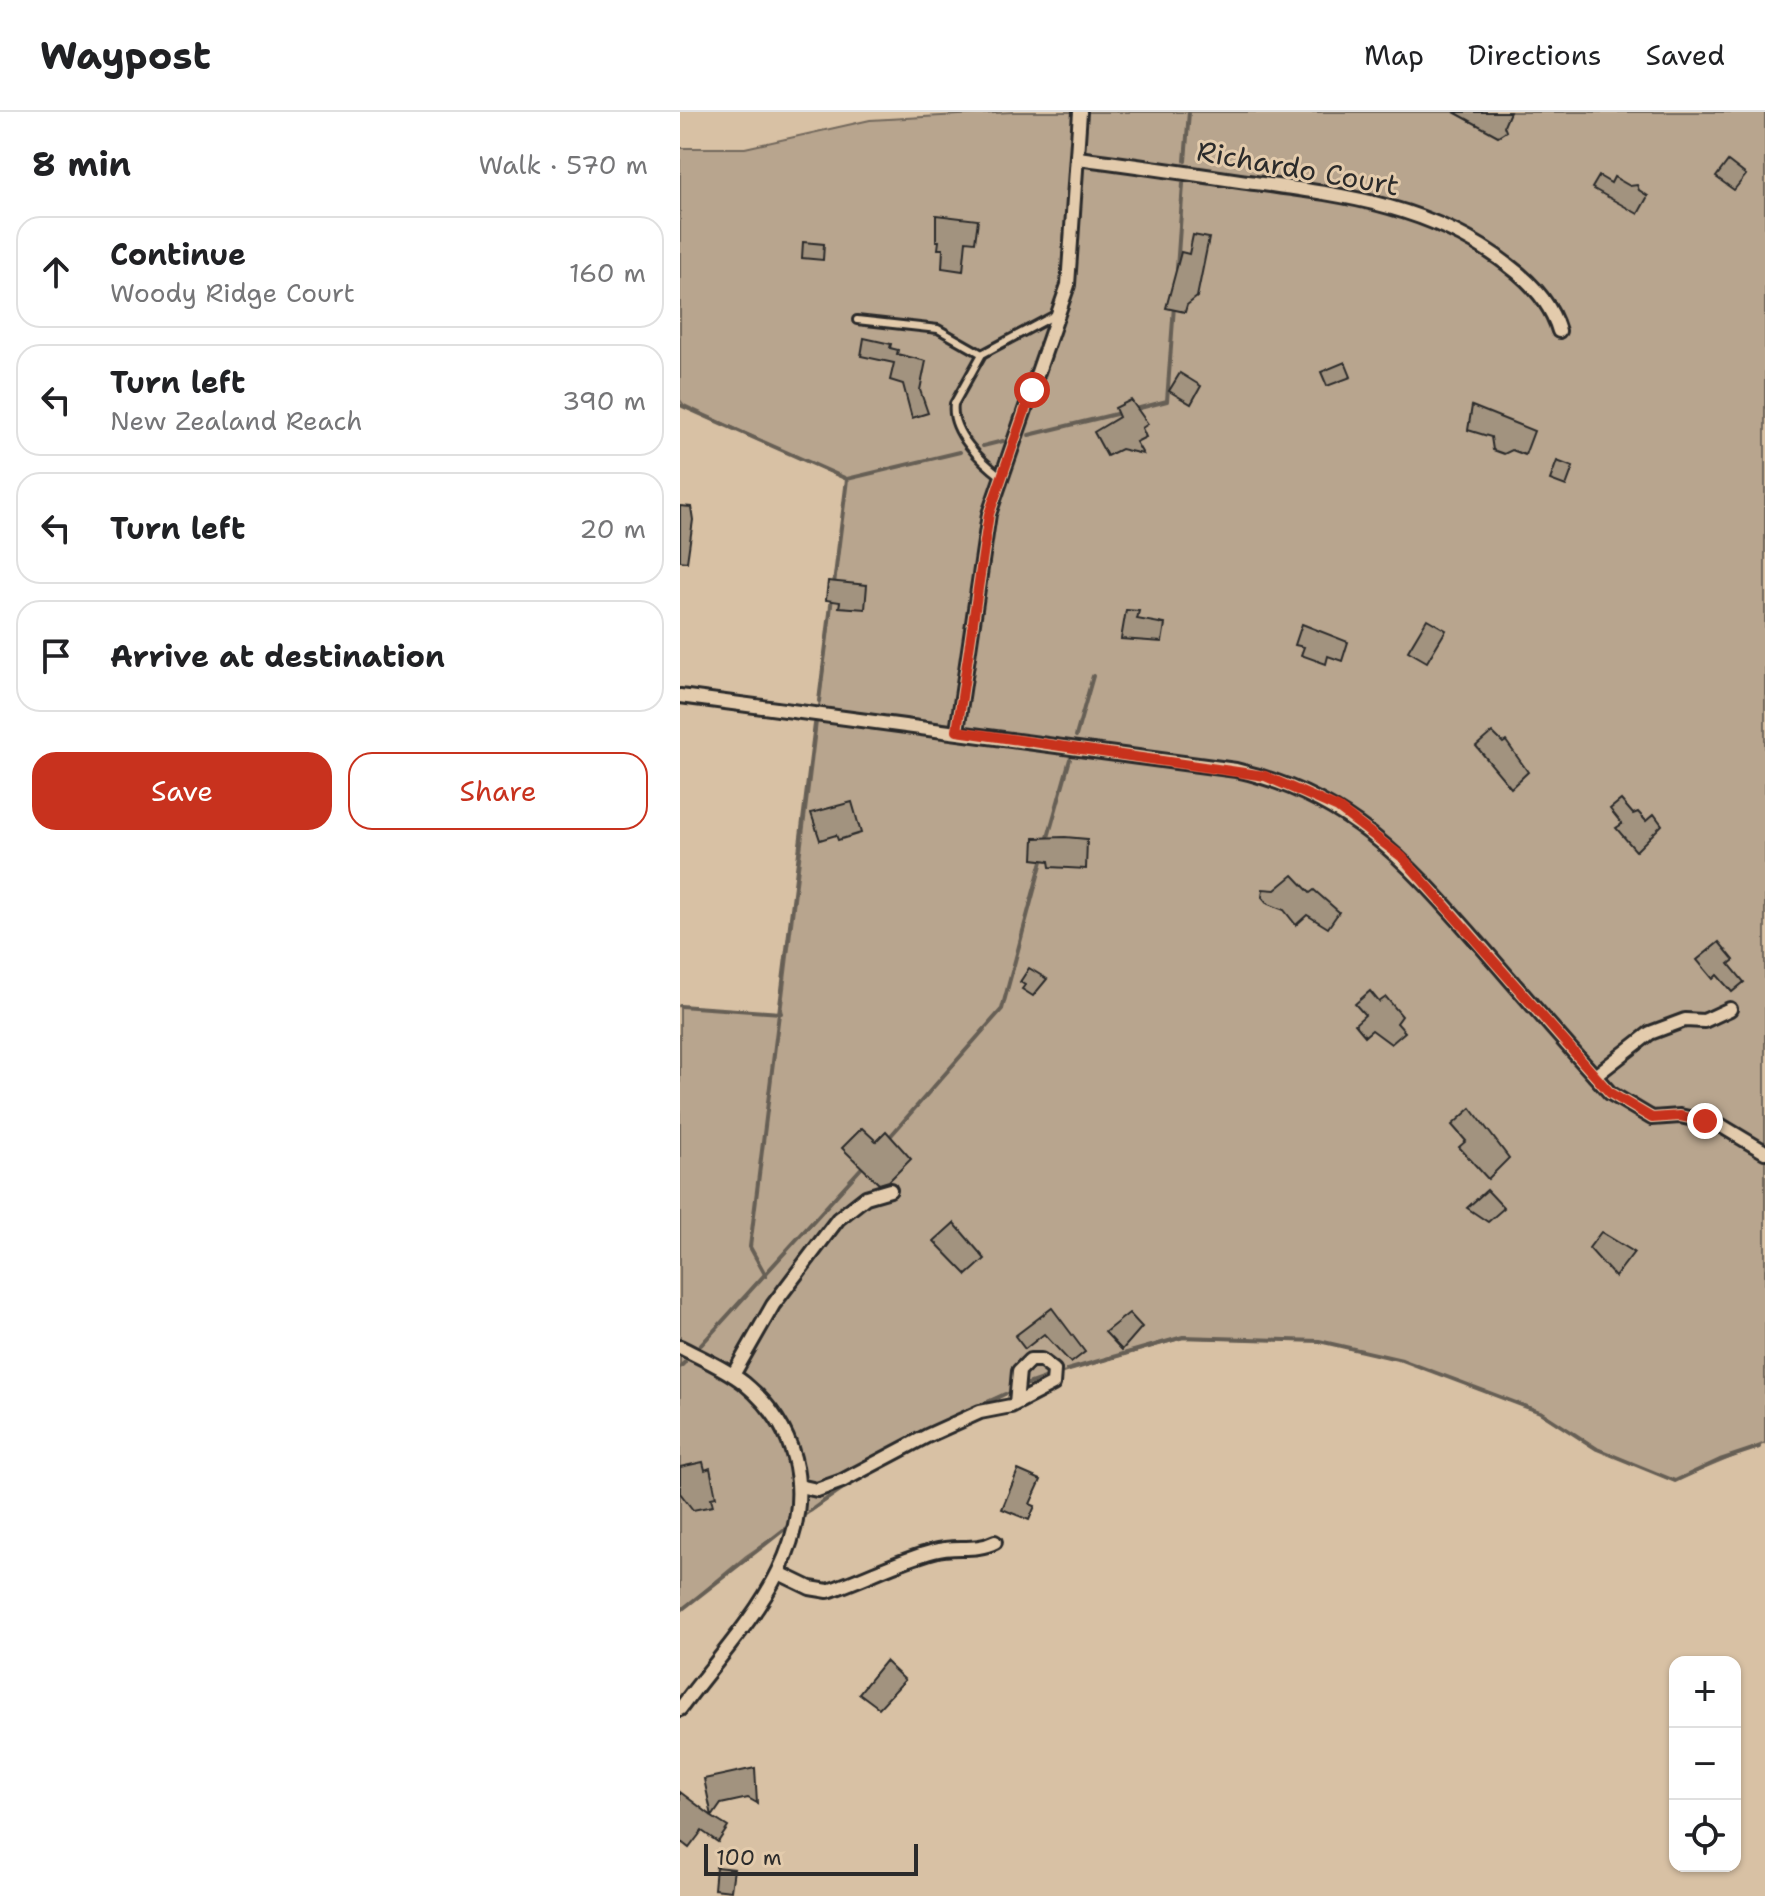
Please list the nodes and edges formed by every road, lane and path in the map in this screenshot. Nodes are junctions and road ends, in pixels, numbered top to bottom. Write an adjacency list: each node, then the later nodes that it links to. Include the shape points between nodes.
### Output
1 (1080, 112): 2 (street)
2 (1078, 158): 3 (street, via 1069,276); 5 (street, Richardo Court, via 1354,197 1412,212 1469,238 1523,276 1550,309)
3 (1059, 313): 6 (lane); 7 (street)
4 (857, 320): 6 (lane, via 938,329)
5 (1559, 331)
6 (982, 354): 7 (lane, via 953,413 975,456)
7 (1002, 477): 9 (street, via 985,534)
8 (680, 696): 9 (street)
9 (957, 731): 11 (street, via 1236,770 1290,785 1338,808 1402,857)
10 (1730, 1009): 11 (street, via 1704,1021 1685,1020 1650,1033)
11 (1595, 1076): 12 (street, via 1624,1104 1652,1118 1680,1116 1720,1125)
12 (1765, 1152)
13 (890, 1190): 15 (street, via 866,1197 838,1219 773,1305)
14 (680, 1347): 15 (street)
15 (733, 1375): 17 (street, via 775,1417 791,1448)
16 (1016, 1403): 17 (street, via 980,1412 842,1481 817,1490)
17 (799, 1486): 19 (street, via 797,1526)
18 (995, 1542): 19 (street, via 982,1549 935,1551 828,1591)
19 (779, 1573): 20 (street)
20 (680, 1709)

